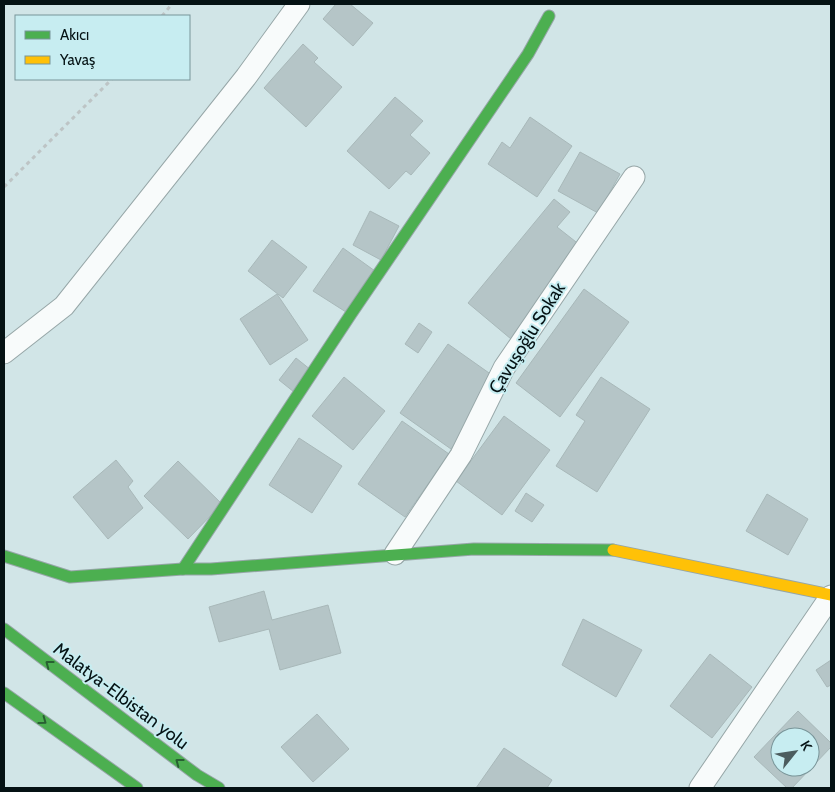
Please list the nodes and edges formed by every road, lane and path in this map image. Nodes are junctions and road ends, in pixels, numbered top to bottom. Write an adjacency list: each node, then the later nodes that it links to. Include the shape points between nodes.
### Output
1 (172, 4): 3 (path)
2 (299, 4): 8 (street, via 246,77 64,306)
3 (163, 15)
4 (549, 16): 11 (street, via 528,54 351,314)
5 (111, 80): 7 (path)
6 (634, 177): 9 (street, Çavuşoğlu Sokak, via 504,368 461,455)
7 (4, 187)
8 (4, 353)
9 (395, 554): 11 (street); 12 (street, via 474,549 608,549)
10 (4, 556): 11 (street, via 70,577)
11 (184, 569)
12 (831, 596): 17 (street)
13 (4, 630): 16 (street, Malatya-Elbistan yolu, one-way to 13, via 197,775)
14 (4, 693): 15 (street, one-way to 15)
15 (137, 788)
16 (219, 788)
17 (700, 788)

